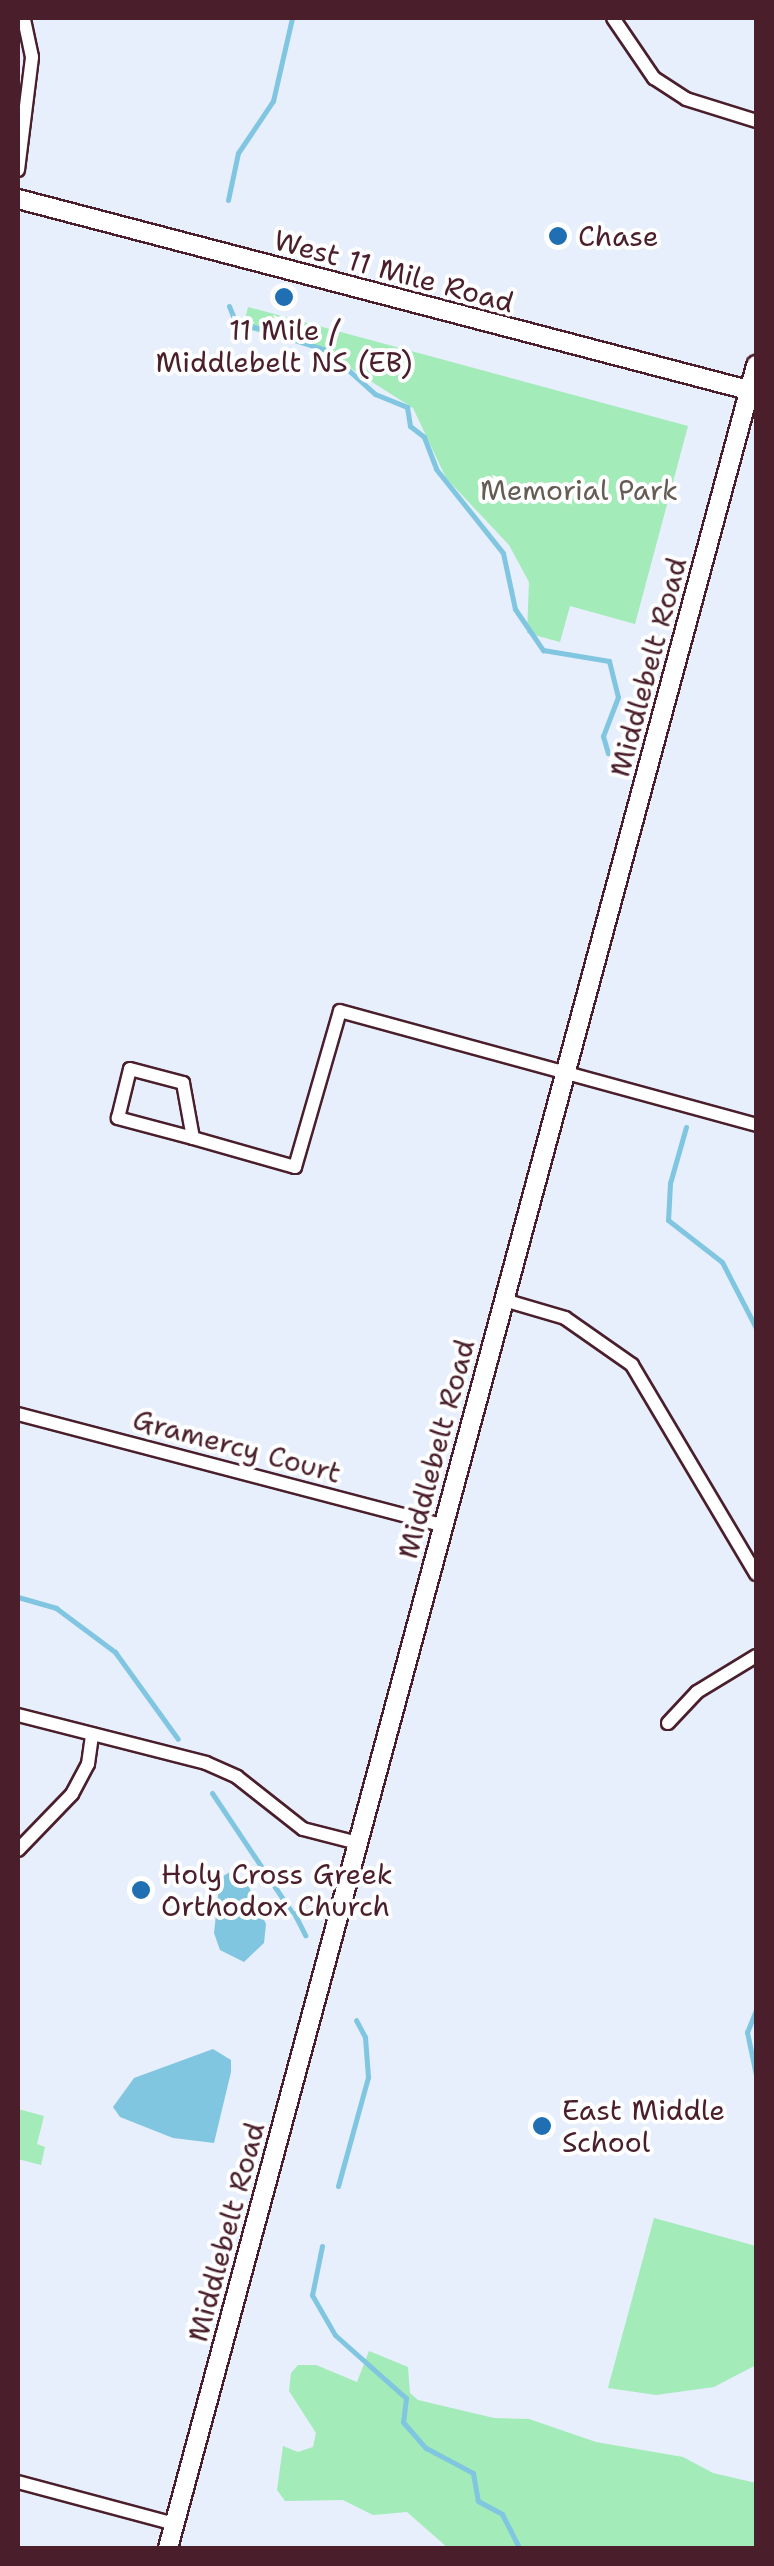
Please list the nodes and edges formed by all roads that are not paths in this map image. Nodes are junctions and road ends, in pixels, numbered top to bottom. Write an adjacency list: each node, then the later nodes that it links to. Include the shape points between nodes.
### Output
1 (24, 18): 4 (street, via 32,56)
2 (613, 18): 3 (street, via 654,78 686,100)
3 (756, 121)
4 (18, 170)
5 (18, 200): 7 (street, West 11 Mile Road)
6 (756, 365): 7 (street, Middlebelt Road)
7 (752, 391): 8 (street, Middlebelt Road)
8 (565, 1072): 9 (street); 10 (street, via 340,1011 295,1167); 11 (street, Middlebelt Road)
9 (756, 1125)
10 (193, 1138): 10 (street, via 183,1084 130,1069 118,1118)
11 (504, 1300): 13 (street, Middlebelt Road); 14 (street, via 565,1318 632,1365)
12 (18, 1414): 13 (street, Gramercy Court)
13 (444, 1526): 19 (street, Middlebelt Road)
14 (756, 1574)
15 (756, 1656): 17 (street, via 697,1692)
16 (18, 1715): 18 (street)
17 (668, 1723)
18 (92, 1734): 19 (street, via 206,1764 237,1777 303,1829); 20 (street, via 88,1764 72,1794)
19 (358, 1843): 22 (street, Middlebelt Road)
20 (18, 1850)
21 (18, 2482): 22 (street)
22 (174, 2524): 23 (street, Middlebelt Road)
23 (168, 2548)

